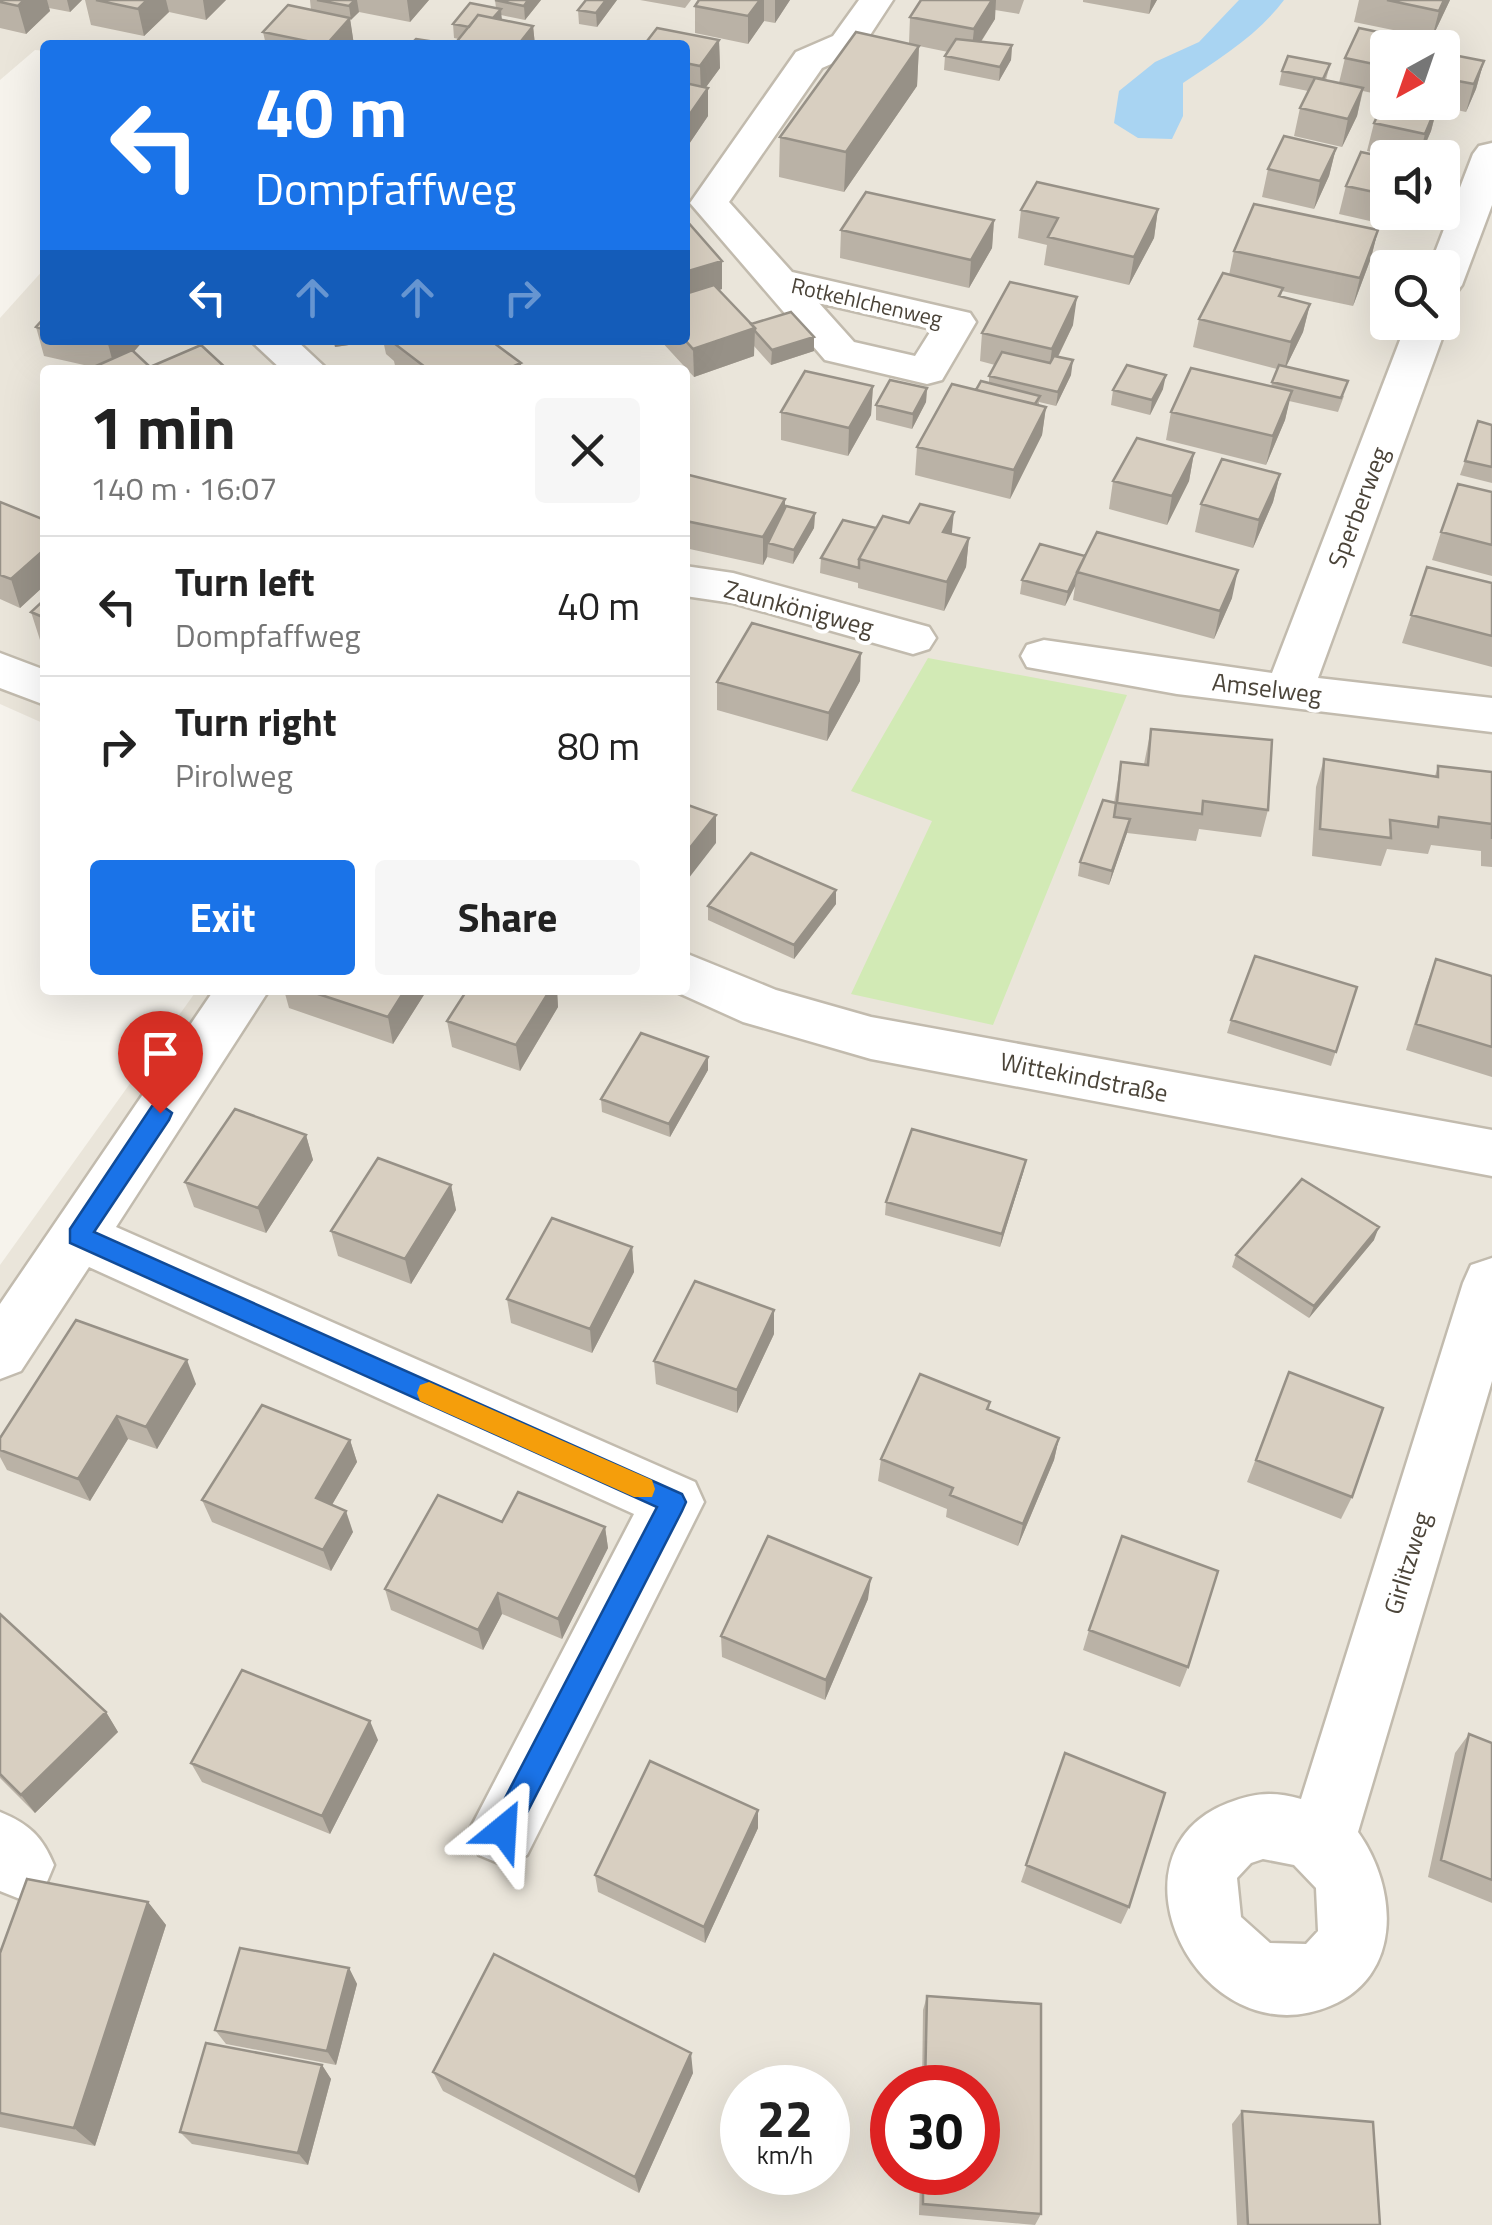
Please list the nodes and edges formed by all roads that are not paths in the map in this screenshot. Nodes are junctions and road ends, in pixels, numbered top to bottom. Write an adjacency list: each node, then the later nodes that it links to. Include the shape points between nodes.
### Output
1 (876, 0): 4 (street, Rotkehlchenweg, via 846,44 809,60 708,204)
2 (1492, 154): 3 (street)
3 (1455, 250)
4 (778, 281)
5 (1421, 340): 13 (street, Sperberweg)
6 (278, 345): 7 (street)
7 (301, 365)
8 (690, 581): 9 (street, Zaunkönigweg)
9 (913, 638)
10 (1044, 656): 13 (street, Amselweg)
11 (0, 669): 12 (street)
12 (40, 687)
13 (1289, 691): 14 (street, Amselweg)
14 (1492, 715)
15 (690, 975): 17 (street, Wittekindstraße, via 762,1007 871,1038)
16 (240, 995): 18 (street)
17 (1492, 1153)
18 (78, 1236): 20 (street); 21 (street, via 673,1502)
19 (1492, 1283): 22 (street, Girlitzweg)
20 (0, 1353)
21 (503, 1830)
22 (1321, 1843)

